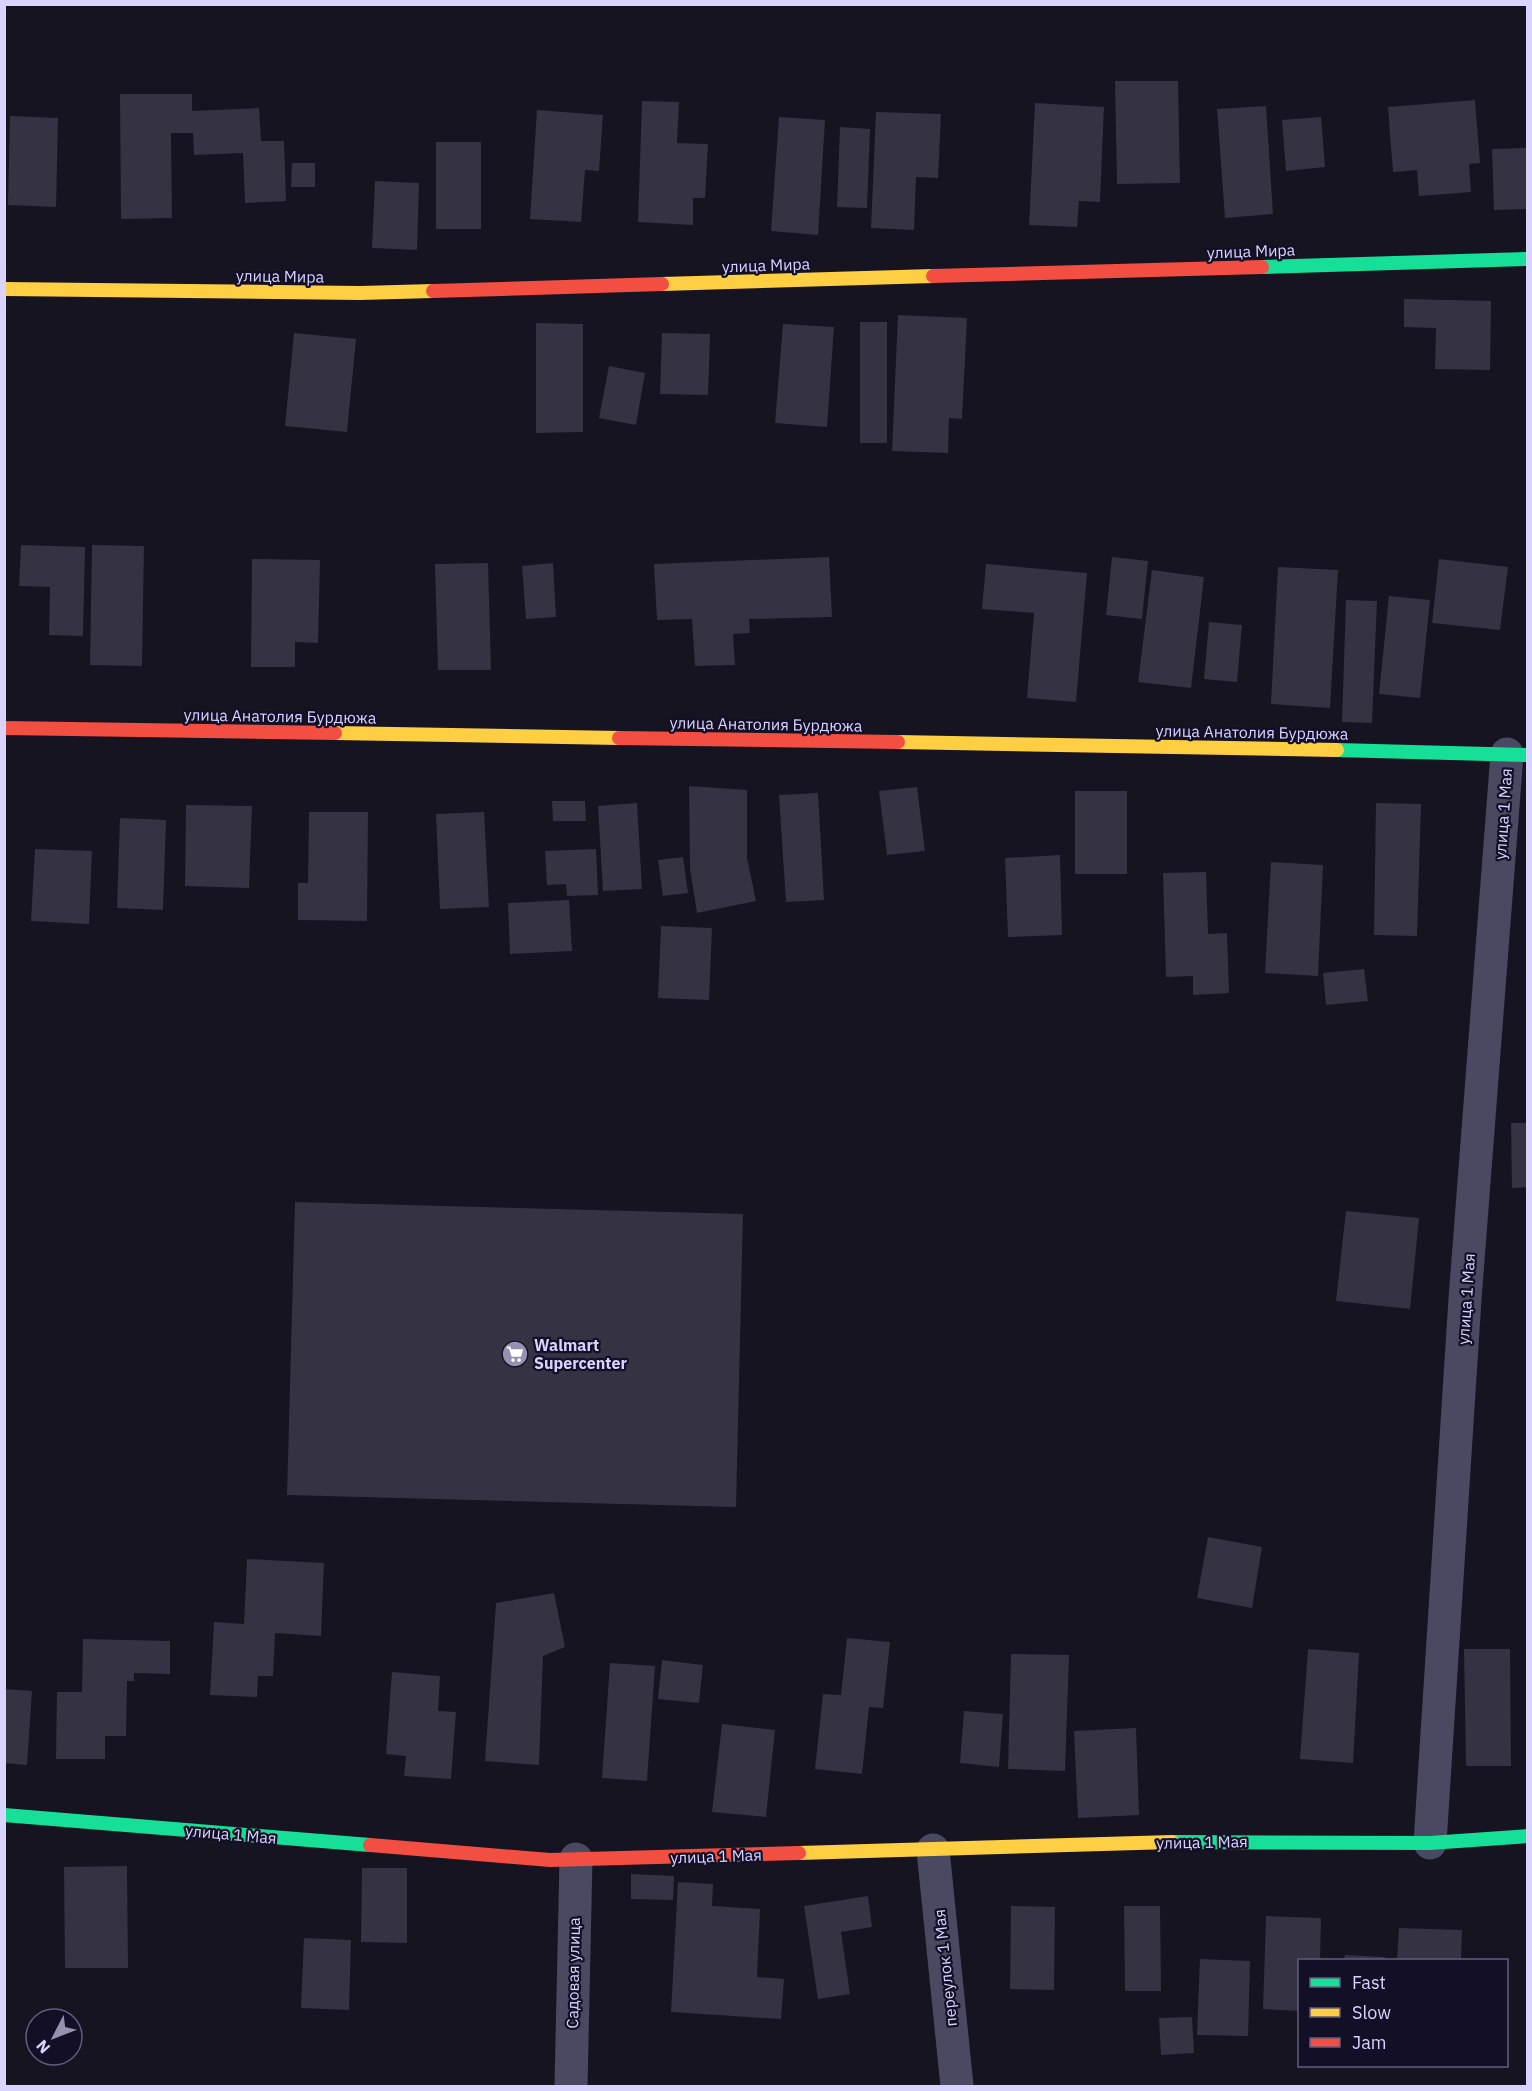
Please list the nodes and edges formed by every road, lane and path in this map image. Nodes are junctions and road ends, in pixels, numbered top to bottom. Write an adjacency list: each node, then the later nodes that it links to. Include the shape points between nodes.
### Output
1 (1527, 259): 2 (street, улица Мира, via 360,293)
2 (4, 289)
3 (4, 728): 4 (street, улица Анатолия Бурдюжа)
4 (1517, 754): 7 (street, улица 1 Мая, via 1466,1299)
5 (4, 1815): 9 (street, улица 1 Мая)
6 (1527, 1836): 7 (street, улица 1 Мая)
7 (1430, 1843): 8 (street, улица 1 Мая, via 1204,1840)
8 (933, 1850): 9 (street, улица 1 Мая); 11 (street, переулок 1 Мая)
9 (576, 1859): 10 (street, Садовая улица)
10 (571, 2086)
11 (957, 2086)

